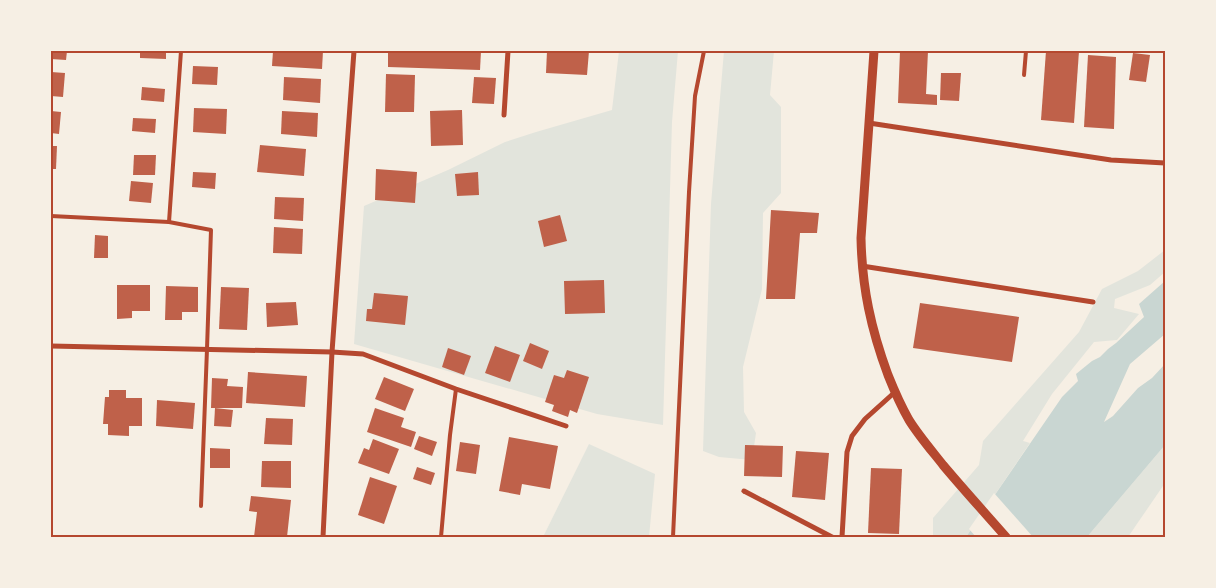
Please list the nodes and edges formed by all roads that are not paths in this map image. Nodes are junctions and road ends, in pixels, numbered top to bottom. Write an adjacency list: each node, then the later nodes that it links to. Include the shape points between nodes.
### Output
1 (181, 51): 12 (lane)
2 (354, 51): 17 (street)
3 (508, 51): 8 (street)
4 (704, 51): 25 (lane, via 695,96 688,202)
5 (874, 51): 9 (street)
6 (1026, 51): 7 (lane)
7 (1024, 75)
8 (504, 114)
9 (869, 123): 10 (street, via 1111,160); 13 (street, via 862,207)
10 (1165, 162)
11 (51, 216): 12 (lane)
12 (169, 222): 16 (lane, via 211,230)
13 (862, 266): 14 (street); 19 (street, via 870,319)
14 (1093, 302)
15 (51, 346): 16 (street)
16 (207, 349): 17 (street); 22 (lane)
17 (332, 352): 18 (street, via 363,354); 23 (street)
18 (456, 389): 20 (street); 24 (lane)
19 (895, 392): 27 (street, via 865,419 852,436); 28 (street, via 909,420 930,449)
20 (566, 426)
21 (744, 491): 26 (street)
22 (201, 506)
23 (323, 537)
24 (441, 537)
25 (674, 537)
26 (832, 537)
27 (842, 537)
28 (1006, 537)

